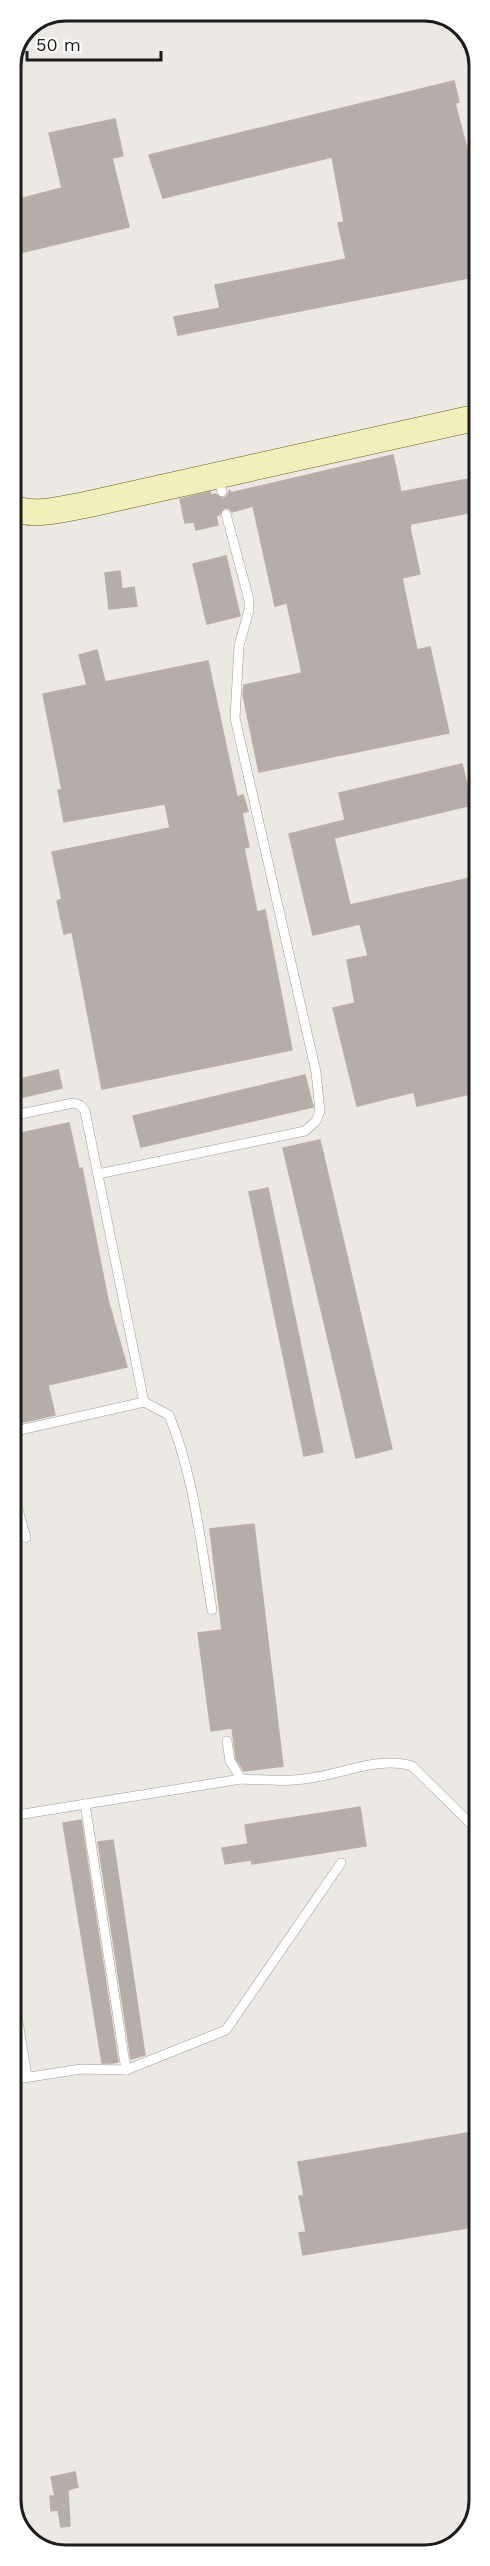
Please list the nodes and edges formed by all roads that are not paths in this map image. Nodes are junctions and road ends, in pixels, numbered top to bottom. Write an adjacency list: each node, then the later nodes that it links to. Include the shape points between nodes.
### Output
1 (469, 420): 2 (street, via 219,483 53,511)
2 (21, 512)
3 (226, 514): 5 (lane, via 249,600 238,646 235,718 291,956 316,1072 320,1111 305,1131)
4 (21, 1114): 5 (lane, via 73,1103 80,1106 85,1111)
5 (98, 1174): 6 (lane)
6 (144, 1402): 7 (lane); 10 (lane, via 169,1415 177,1434)
7 (21, 1430)
8 (21, 1520): 9 (lane)
9 (26, 1538)
10 (212, 1610)
11 (227, 1741): 12 (lane, via 230,1761)
12 (241, 1779): 13 (lane); 15 (lane, via 309,1779 397,1761 412,1766)
13 (85, 1804): 14 (lane); 18 (lane)
14 (21, 1814)
15 (469, 1822)
16 (341, 1863): 18 (lane, via 226,2030)
17 (21, 2040): 19 (lane)
18 (126, 2070): 19 (lane, via 81,2069)
19 (27, 2077): 20 (lane)
20 (21, 2078)

